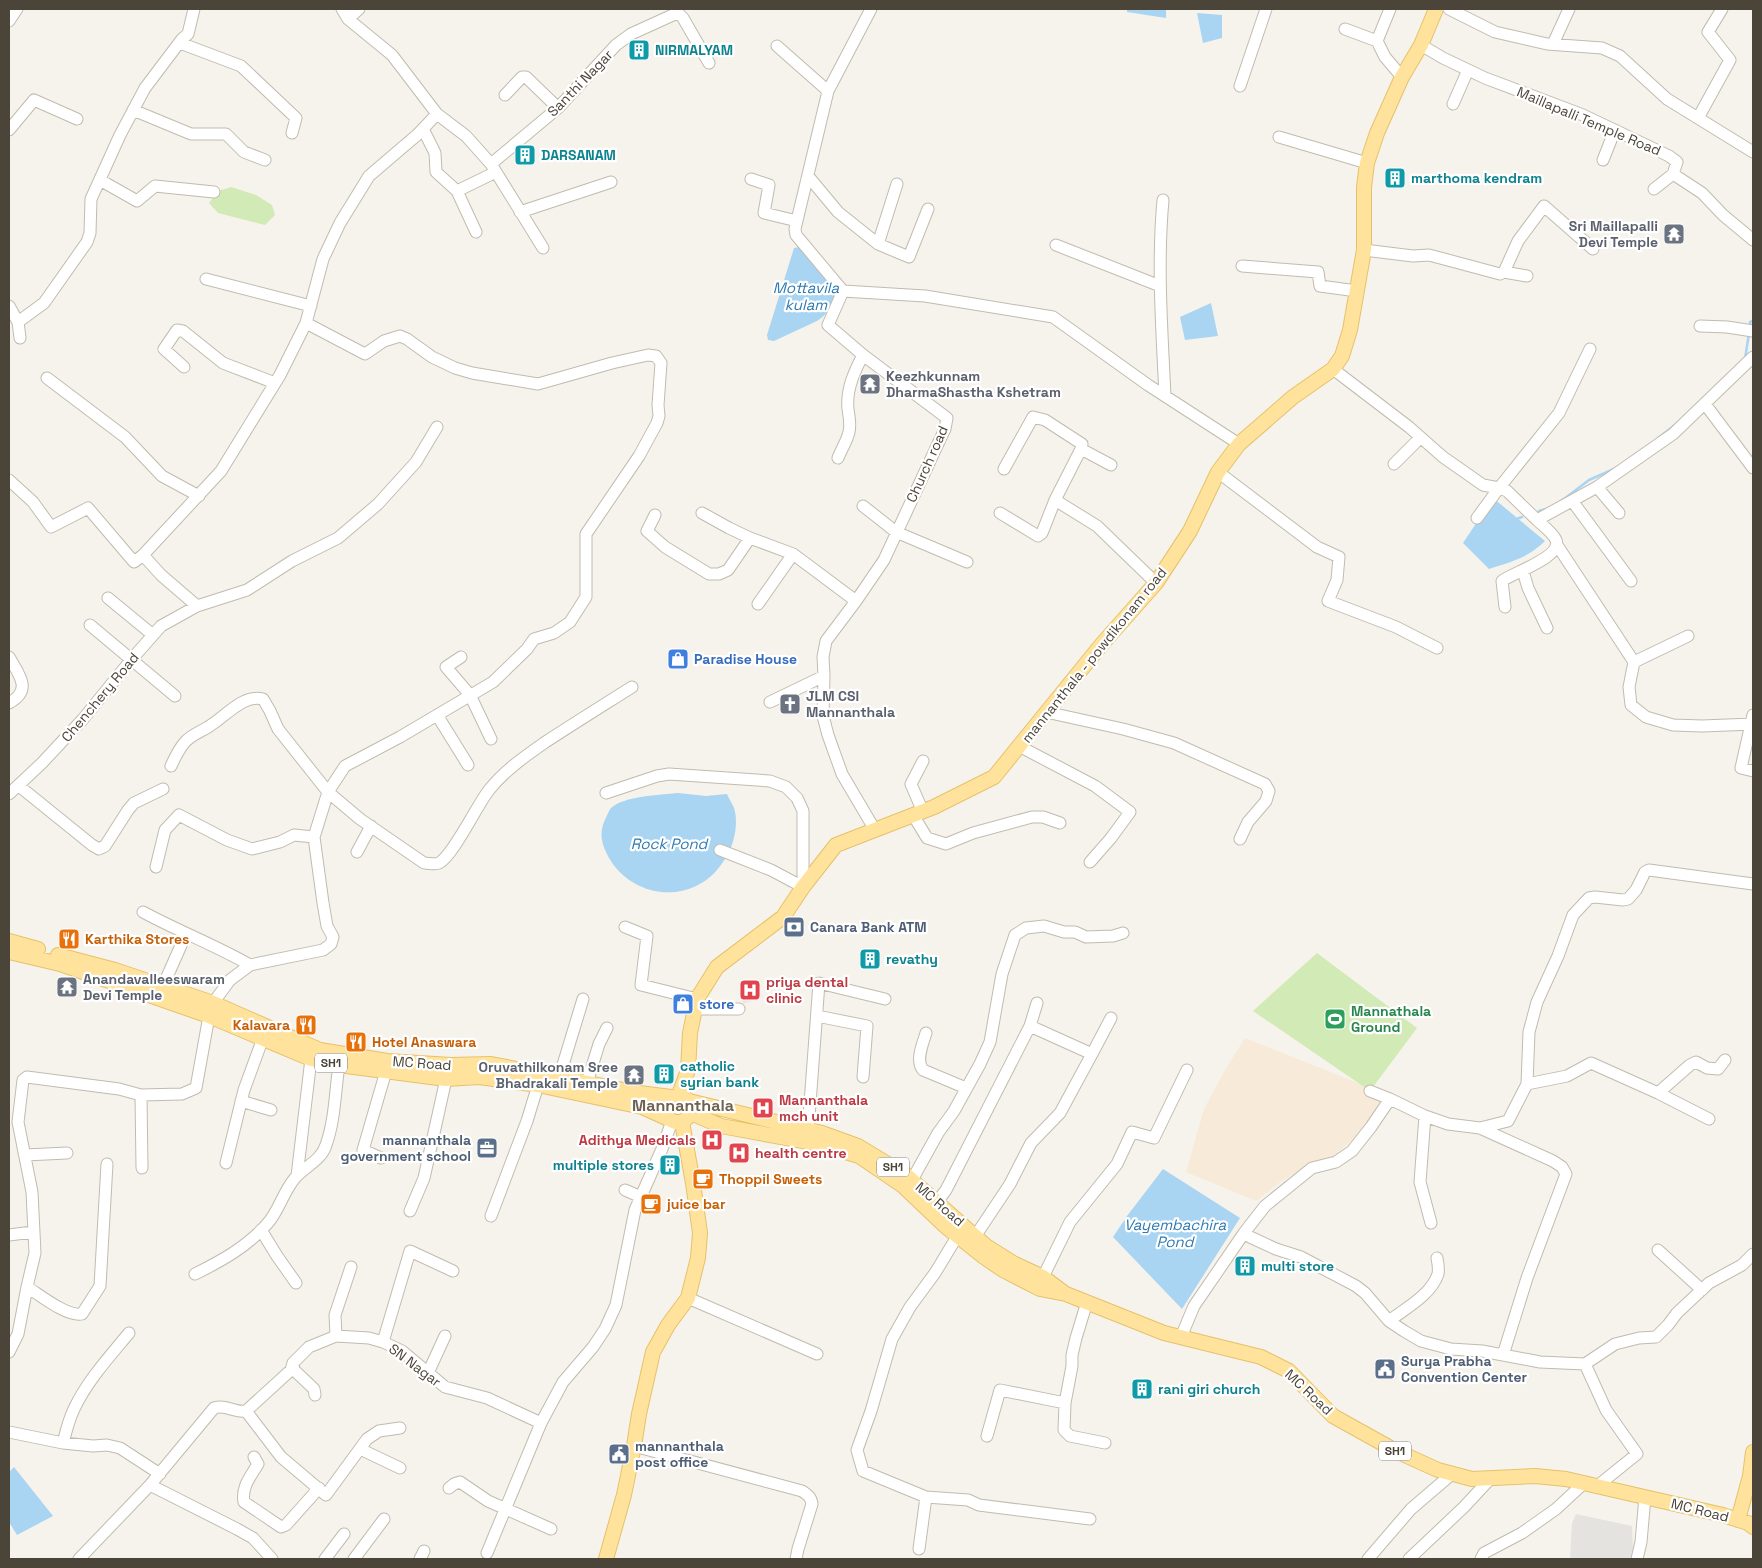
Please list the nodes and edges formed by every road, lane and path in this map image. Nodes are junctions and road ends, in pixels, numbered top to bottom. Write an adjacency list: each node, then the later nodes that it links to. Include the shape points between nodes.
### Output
1 (17, 9): 12 (street)
2 (194, 9): 15 (street, via 188,34)
3 (359, 9): 11 (street)
4 (871, 9): 23 (street)
5 (1266, 9): 22 (street)
6 (1390, 9): 14 (street)
7 (1436, 9): 17 (main road, mannanthala - powdikonam road)
8 (1449, 9): 16 (street, via 1495,32)
9 (1569, 9): 16 (street)
10 (1722, 9): 29 (street, via 1708,32 1730,60)
11 (345, 14): 28 (street, via 392,55)
12 (9, 21)
13 (1345, 29): 14 (street)
14 (1377, 42): 21 (street)
15 (180, 43): 27 (street, via 145,88); 34 (street, via 241,66 296,118)
16 (1553, 44): 29 (street, via 1602,48 1620,56 1667,99)
17 (1421, 45): 20 (street, Maillapalli Temple Road); 21 (main road, mannanthala - powdikonam road)
18 (777, 46): 23 (street)
19 (709, 63): 26 (street, Santhi Nagar, via 683,18 675,14 631,34 616,45)
20 (1468, 70): 25 (street); 33 (street, Maillapalli Temple Road)
21 (1402, 77): 39 (main road, mannanthala - powdikonam road)
22 (1240, 86)
23 (828, 91): 42 (street)
24 (505, 95): 26 (street, via 522,77 526,77)
25 (1453, 104)
26 (558, 108): 40 (street, Santhi Nagar)
27 (134, 110): 37 (street, via 191,134 226,134 244,152); 44 (street)
28 (437, 114): 31 (street); 40 (street, via 466,136)
29 (1698, 118): 36 (street)
30 (77, 119): 32 (street, via 34,100)
31 (423, 129): 48 (street, via 435,153 436,172); 69 (street, via 369,176 340,223 323,259)
32 (9, 130)
33 (1616, 130): 38 (street); 41 (street, Maillapalli Temple Road, via 1677,162)
34 (292, 133)
35 (1279, 137): 39 (street)
36 (1753, 152)
37 (265, 160)
38 (1603, 160)
39 (1367, 163): 60 (main road, mannanthala - powdikonam road)
40 (493, 168): 48 (street, Santhi Nagar); 52 (street)
41 (1673, 174): 47 (street); 55 (street, via 1702,193)
42 (808, 176): 53 (street); 56 (street, via 838,212)
43 (751, 179): 53 (street, via 769,185 764,213)
44 (100, 180): 49 (street, via 137,200 155,186); 70 (street, via 91,199 90,233 86,242 44,303)
45 (611, 182): 52 (street)
46 (897, 184): 56 (street)
47 (1654, 189)
48 (457, 191): 54 (street)
49 (214, 192)
50 (1163, 200): 65 (street)
51 (928, 209): 56 (street, via 909,257)
52 (520, 212): 58 (street)
53 (797, 222): 67 (street, via 796,235)
54 (476, 232)
55 (1753, 240)
56 (878, 244)
57 (1056, 245): 65 (street)
58 (543, 248)
59 (1593, 249): 62 (street, via 1544,206 1518,241)
60 (1364, 250): 62 (street, via 1429,255 1496,274); 66 (main road, mannanthala - powdikonam road)
61 (1242, 266): 66 (street, via 1318,272 1320,286)
62 (1504, 272): 63 (street)
63 (1527, 276)
64 (206, 279): 69 (street)
65 (1160, 286): 82 (street)
66 (1357, 290): 79 (main road, mannanthala - powdikonam road, via 1346,344)
67 (843, 291): 76 (street, Church road, via 828,325); 82 (street, via 926,296 1053,317)
68 (9, 306): 70 (street)
69 (311, 306): 71 (street)
70 (18, 322): 74 (street)
71 (306, 322): 81 (street); 133 (street, via 365,354 400,336 432,356 472,374 538,384 648,355 656,356 661,363 657,423 640,456 586,534 586,597 570,622 554,634 534,639 493,682)
72 (1700, 326): 73 (street)
73 (1753, 331)
74 (20, 338)
75 (1590, 349): 96 (street, via 1559,414)
76 (862, 356): 88 (street, via 848,393 849,432); 107 (street, Church road, via 947,418 945,429)
77 (1753, 358): 83 (street)
78 (184, 367): 81 (street, via 164,349 177,330 183,331 223,363)
79 (1333, 369): 85 (street); 86 (main road, mannanthala - powdikonam road)
80 (47, 378): 97 (street, via 125,437 162,476)
81 (275, 383): 97 (street, via 220,471)
82 (1165, 396): 86 (street)
83 (1705, 404): 91 (street); 95 (street, via 1673,434)
84 (437, 427): 119 (street, Chenchery Road, via 416,462 378,504 338,538 292,561 247,590)
85 (1420, 438): 89 (street); 96 (street, via 1483,485)
86 (1239, 444): 93 (main road, mannanthala - powdikonam road)
87 (1081, 449): 90 (street); 92 (street, via 1082,444 1045,420 1034,417); 98 (street)
88 (838, 458)
89 (1394, 464)
90 (1110, 465)
91 (1753, 468)
92 (1004, 469)
93 (1218, 472): 115 (main road, mannanthala - powdikonam road, via 1190,531); 125 (street, via 1317,546 1339,557 1337,580 1328,601 1396,627)
94 (9, 480): 111 (street, via 51,527 88,508 134,562)
95 (1597, 487): 99 (street); 103 (street)
96 (1499, 488): 105 (street); 106 (street, via 1507,491)
97 (199, 496): 111 (street)
98 (1055, 500): 102 (street, via 1038,536); 115 (street, via 1096,526)
99 (1573, 502): 106 (street); 114 (street)
100 (863, 506): 107 (street)
101 (702, 512): 108 (street)
102 (1000, 513)
103 (1619, 514)
104 (655, 515): 108 (street, via 646,531 709,574 728,570)
105 (1477, 518)
106 (1537, 520): 109 (street, via 1556,539)
107 (896, 532): 112 (street); 117 (street, Church road, via 884,560)
108 (750, 538): 110 (street)
109 (1557, 545): 113 (street, via 1554,551); 129 (street)
110 (793, 554): 117 (street); 118 (street)
111 (143, 555): 119 (street)
112 (967, 562)
113 (1523, 571): 120 (street, via 1502,581); 122 (street)
114 (1631, 581)
115 (1156, 582): 136 (main road, mannanthala - powdikonam road)
116 (108, 598): 123 (street)
117 (856, 601): 130 (street, Church road, via 826,641)
118 (758, 604)
119 (196, 606): 123 (street, Chenchery Road, via 161,626)
120 (1505, 607)
121 (90, 625): 128 (street)
122 (1547, 628)
123 (153, 635): 128 (street, Chenchery Road)
124 (1688, 636): 129 (street)
125 (1437, 648)
126 (9, 657): 135 (street, via 23,688 19,696)
127 (460, 657): 133 (street, via 446,667)
128 (131, 660): 132 (street); 145 (street, Chenchery Road, via 83,719)
129 (1634, 662): 138 (street, via 1629,687 1631,705 1646,718 1673,725 1702,726)
130 (824, 676): 134 (street); 153 (street, Church road, via 823,716 828,735 842,774)
131 (632, 687): 152 (street, via 566,728 503,775 440,863 424,863)
132 (175, 696)
133 (470, 696): 137 (street); 139 (street)
134 (770, 702)
135 (9, 703)
136 (1046, 712): 140 (main road, mannanthala - powdikonam road); 155 (street, via 1174,743 1265,784 1269,791 1266,801 1248,822)
137 (437, 715): 142 (street); 147 (street, via 345,766)
138 (1753, 721): 144 (street, via 1741,768)
139 (491, 739)
140 (1019, 746): 150 (main road, mannanthala - powdikonam road, via 994,777); 158 (street, via 1095,786 1130,812)
141 (923, 761): 150 (street, via 911,784)
142 (468, 765)
143 (171, 766): 147 (street, via 186,742 198,732 236,706 259,698 266,704 278,729)
144 (1753, 770)
145 (19, 786): 146 (street, via 99,849 105,846 134,803); 149 (street, Chenchery Road)
146 (163, 789)
147 (328, 792): 152 (street); 154 (street)
148 (606, 793): 161 (street, via 670,774 770,780 786,787 797,798 803,811)
149 (9, 794)
150 (918, 814): 151 (street, via 927,838 946,844 1032,817); 153 (main road, mannanthala - powdikonam road)
151 (1060, 823)
152 (371, 826): 157 (street)
153 (875, 830): 161 (main road, mannanthala - powdikonam road, via 836,845)
154 (314, 836): 159 (street, via 294,835 252,849 179,815 165,830); 168 (street, via 332,941 323,950)
155 (1240, 840)
156 (720, 850): 161 (street)
157 (357, 852)
158 (1090, 862)
159 (156, 867)
160 (1753, 884): 192 (street, via 1649,870 1628,899 1589,898 1572,915 1537,1002 1529,1032)
161 (803, 887): 173 (main road, mannanthala - powdikonam road, via 783,917 717,967)
162 (143, 912): 165 (street)
163 (626, 926): 173 (street, via 646,936 641,985)
164 (1124, 933): 194 (street, via 1086,937 1044,926 1026,928 1016,935 1002,974 990,1042)
165 (186, 934): 168 (street); 169 (street)
166 (9, 941): 169 (main road, MC Road / SH1)
167 (9, 952): 175 (main road, MC Road / SH1, via 60,964)
168 (250, 965): 175 (street, via 230,980)
169 (164, 986): 175 (main road, MC Road / SH1)
170 (583, 999): 189 (street)
171 (885, 999): 176 (street, via 819,983)
172 (1037, 1003): 178 (street)
173 (696, 1004): 174 (street); 200 (main road, mannanthala - powdikonam road, via 688,1070)
174 (739, 1009)
175 (211, 1010): 181 (main road, MC Road / SH1); 186 (main road, MC Road / SH1, via 320,1050); 197 (street, via 196,1088 182,1094)
176 (817, 1016): 188 (street, via 868,1026); 205 (street)
177 (1110, 1018): 182 (street)
178 (1030, 1026): 182 (street); 216 (street)
179 (607, 1028): 191 (street)
180 (926, 1032): 194 (street, via 920,1067)
181 (262, 1038): 183 (main road, MC Road / SH1); 199 (street)
182 (1092, 1054): 224 (street, via 1060,1113 1031,1144 1010,1184)
183 (311, 1059): 185 (main road, MC Road / SH1); 212 (street)
184 (1725, 1060): 196 (street, via 1718,1069 1696,1062)
185 (339, 1065): 186 (main road, MC Road / SH1); 212 (street, via 326,1147 315,1162)
186 (387, 1066): 189 (main road, MC Road / SH1, via 491,1064); 190 (main road, MC Road / SH1); 208 (street, via 363,1150)
187 (1187, 1070): 232 (street, via 1154,1138 1132,1132 1117,1164 1070,1222)
188 (863, 1077)
189 (559, 1078): 191 (main road, MC Road / SH1)
190 (446, 1079): 193 (main road, MC Road / SH1, via 479,1077); 217 (street, via 424,1178)
191 (587, 1083): 200 (main road, MC Road / SH1, via 639,1093)
192 (1527, 1084): 196 (street, via 1566,1076 1591,1063); 204 (street, via 1508,1121)
193 (538, 1085): 200 (main road, MC Road / SH1, via 642,1106); 218 (street)
194 (966, 1088): 213 (street)
195 (1370, 1091): 198 (street)
196 (1658, 1093): 203 (street)
197 (141, 1095): 207 (street, via 119,1089 25,1078 18,1122); 211 (street)
198 (1390, 1099): 202 (street); 222 (street, via 1352,1151 1336,1162 1312,1168 1265,1206)
199 (241, 1100): 201 (street); 209 (street)
200 (679, 1109): 205 (main road, MC Road / SH1); 215 (street); 225 (main road, MC Road / SH1, via 721,1126 819,1144 859,1156 903,1186); 237 (main road, via 700,1233 698,1258)
201 (271, 1110)
202 (1425, 1116): 204 (street, via 1448,1124); 219 (street, via 1420,1182)
203 (1709, 1119)
204 (1480, 1128): 247 (street, via 1553,1161 1566,1174 1527,1278)
205 (808, 1130): 213 (main road, MC Road / SH1, via 858,1146)
206 (67, 1153): 207 (street)
207 (25, 1154): 221 (street, via 32,1192)
208 (381, 1158)
209 (226, 1163)
210 (107, 1164): 234 (street, via 100,1286 94,1296 82,1314 77,1315 58,1308)
211 (142, 1168)
212 (297, 1176): 220 (street)
213 (912, 1180): 216 (main road, MC Road / SH1)
214 (625, 1190): 215 (street)
215 (641, 1196): 254 (street, via 635,1210 616,1305 593,1347 563,1382)
216 (937, 1202): 224 (main road, MC Road / SH1)
217 (410, 1211)
218 (491, 1216)
219 (1431, 1223)
220 (261, 1230): 231 (street, via 232,1255); 233 (street)
221 (34, 1232): 223 (street); 234 (street, via 35,1253)
222 (1244, 1233): 239 (street, via 1356,1286); 243 (street, via 1194,1306)
223 (9, 1235)
224 (976, 1235): 232 (main road, MC Road / SH1, via 986,1246 1013,1263)
225 (958, 1236): 236 (main road, MC Road / SH1, via 1003,1270 1040,1289); 272 (street, via 892,1339 858,1450 864,1471)
226 (1658, 1250): 235 (street)
227 (1753, 1254): 235 (street)
228 (1437, 1258): 239 (street, via 1438,1272 1434,1282 1424,1295)
229 (351, 1267): 241 (street, via 335,1315)
230 (453, 1271): 244 (street, via 410,1251)
231 (195, 1274)
232 (1043, 1277): 236 (main road, MC Road / SH1)
233 (296, 1283)
234 (27, 1287): 245 (street, via 18,1334)
235 (1702, 1290): 249 (street, via 1656,1337 1615,1344)
236 (1066, 1294): 238 (main road, MC Road / SH1)
237 (688, 1298): 246 (street); 260 (main road, via 653,1352)
238 (1087, 1302): 243 (main road, MC Road / SH1); 252 (street, via 1076,1338)
239 (1389, 1321): 247 (street, via 1429,1344)
240 (129, 1333): 258 (street, via 80,1397)
241 (336, 1336): 244 (street, SN Nagar); 248 (street, SN Nagar, via 309,1347)
242 (445, 1336): 250 (street)
243 (1181, 1338): 265 (main road, MC Road / SH1, via 1276,1363 1289,1371 1333,1416 1419,1462)
244 (384, 1342): 250 (street, SN Nagar, via 402,1351)
245 (9, 1352)
246 (817, 1354)
247 (1503, 1355): 249 (street, via 1540,1362)
248 (293, 1363): 251 (street, via 294,1370 314,1389); 253 (street, SN Nagar, via 291,1370)
249 (1585, 1364): 269 (street, via 1606,1410 1638,1454)
250 (428, 1373): 254 (street, SN Nagar, via 445,1387 487,1398)
251 (315, 1395)
252 (1065, 1404): 257 (street, via 1000,1390); 259 (street, via 1064,1430 1070,1436)
253 (246, 1411): 266 (street, via 221,1406 214,1408); 270 (street, via 281,1457)
254 (541, 1423): 274 (street)
255 (400, 1428): 261 (street, via 379,1431)
256 (9, 1432): 258 (street)
257 (988, 1436)
258 (64, 1442): 266 (street, via 120,1448)
259 (1105, 1443)
260 (634, 1446): 287 (main road); 288 (street, via 808,1495 812,1504)
261 (360, 1448): 264 (street); 270 (street, via 326,1495)
262 (1753, 1452): 277 (main road)
263 (254, 1458): 270 (street, via 258,1464 244,1487 244,1502 281,1527)
264 (400, 1468)
265 (1453, 1473): 267 (main road, MC Road / SH1, via 1472,1479); 289 (street, via 1411,1509)
266 (160, 1474): 268 (street)
267 (1490, 1479): 269 (main road, MC Road / SH1, via 1535,1476); 290 (street)
268 (150, 1485): 283 (street); 284 (street, via 253,1538)
269 (1589, 1485): 273 (main road, MC Road / SH1); 291 (street)
270 (318, 1488)
271 (449, 1488): 274 (street, via 460,1482)
272 (926, 1497): 276 (street, via 968,1500 979,1505); 281 (street)
273 (1644, 1497): 277 (main road, MC Road / SH1); 292 (street)
274 (504, 1509): 279 (street); 282 (street)
275 (384, 1519): 286 (street)
276 (1090, 1519)
277 (1738, 1520): 278 (main road, MC Road / SH1)
278 (1753, 1528)
279 (551, 1529)
280 (344, 1534): 285 (street)
281 (919, 1549)
282 (487, 1553)
283 (79, 1559)
284 (272, 1559)
285 (325, 1559)
286 (354, 1559)
287 (606, 1559)
288 (796, 1559)
289 (1368, 1559)
290 (1409, 1559)
291 (1481, 1559)
292 (1637, 1559)

